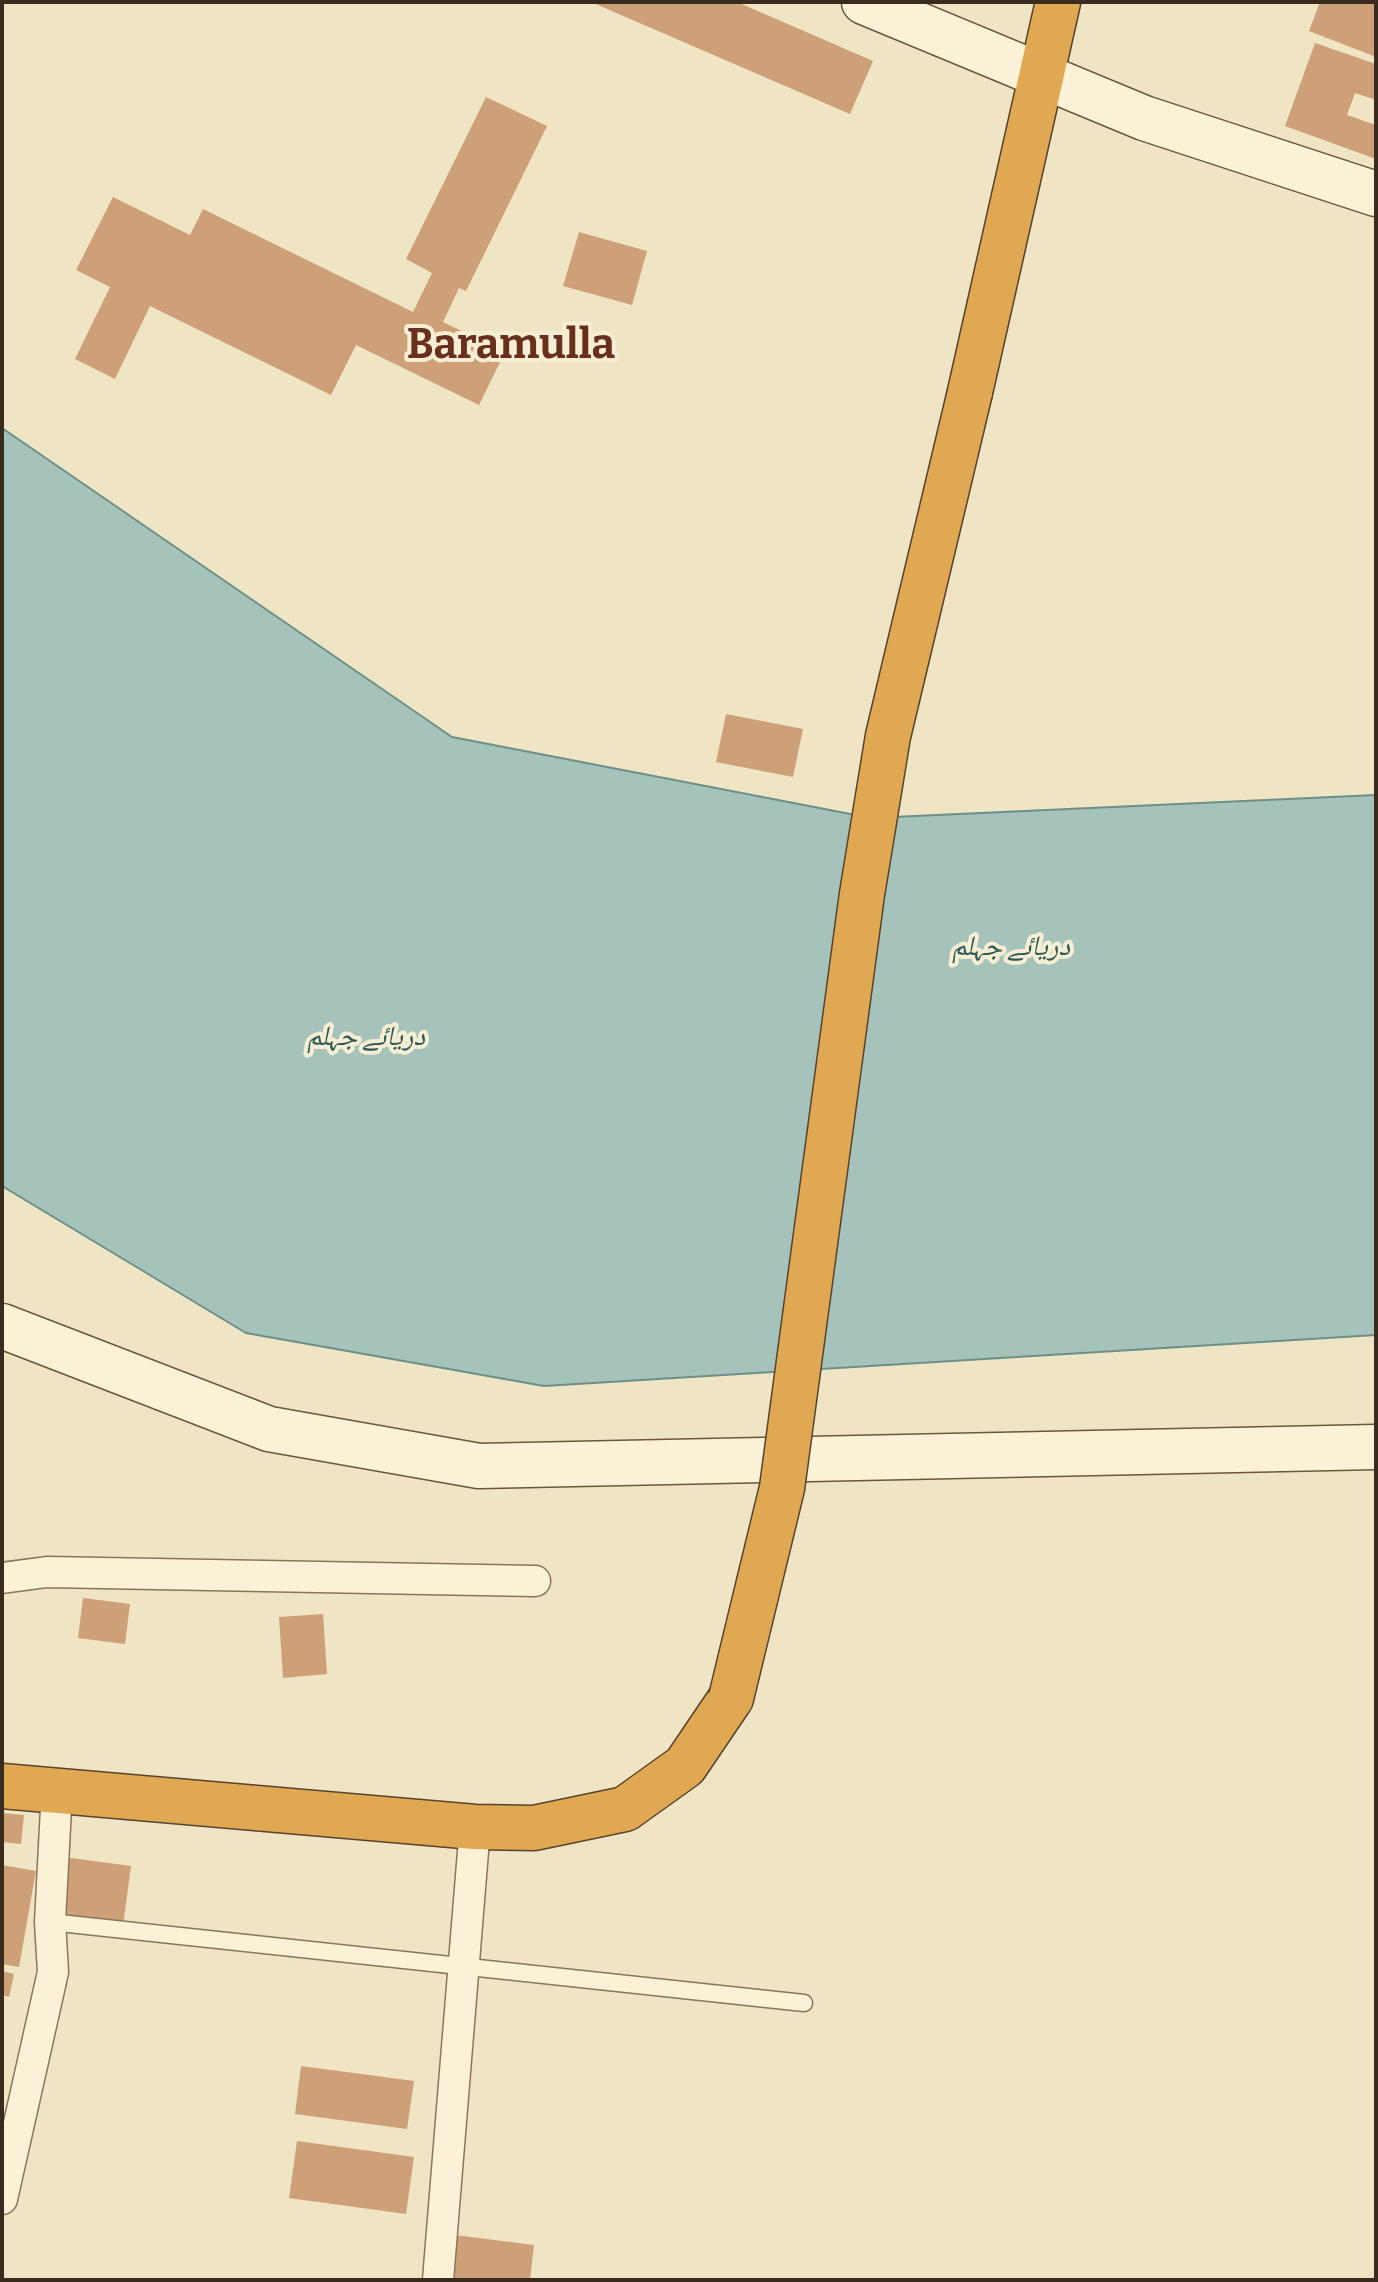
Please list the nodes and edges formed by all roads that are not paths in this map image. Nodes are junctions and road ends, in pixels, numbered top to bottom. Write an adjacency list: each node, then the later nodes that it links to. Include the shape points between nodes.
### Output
1 (864, 2): 3 (street)
2 (1058, 2): 3 (highway)
3 (1038, 77): 4 (street, via 1144,118); 11 (highway, bridge, via 888,736 782,1488 731,1698 685,1766 625,1809 534,1828)
4 (1376, 194)
5 (2, 1326): 6 (street, via 269,1429 479,1466)
6 (1376, 1447)
7 (2, 1578): 8 (street, via 47,1572)
8 (535, 1581)
9 (2, 1786): 10 (highway)
10 (57, 1789): 11 (highway); 12 (street)
11 (475, 1827): 13 (street)
12 (50, 1922): 13 (lane); 15 (street, via 53,1972)
13 (464, 1967): 14 (lane); 16 (street)
14 (804, 2003)
15 (2, 2199)
16 (438, 2280)

